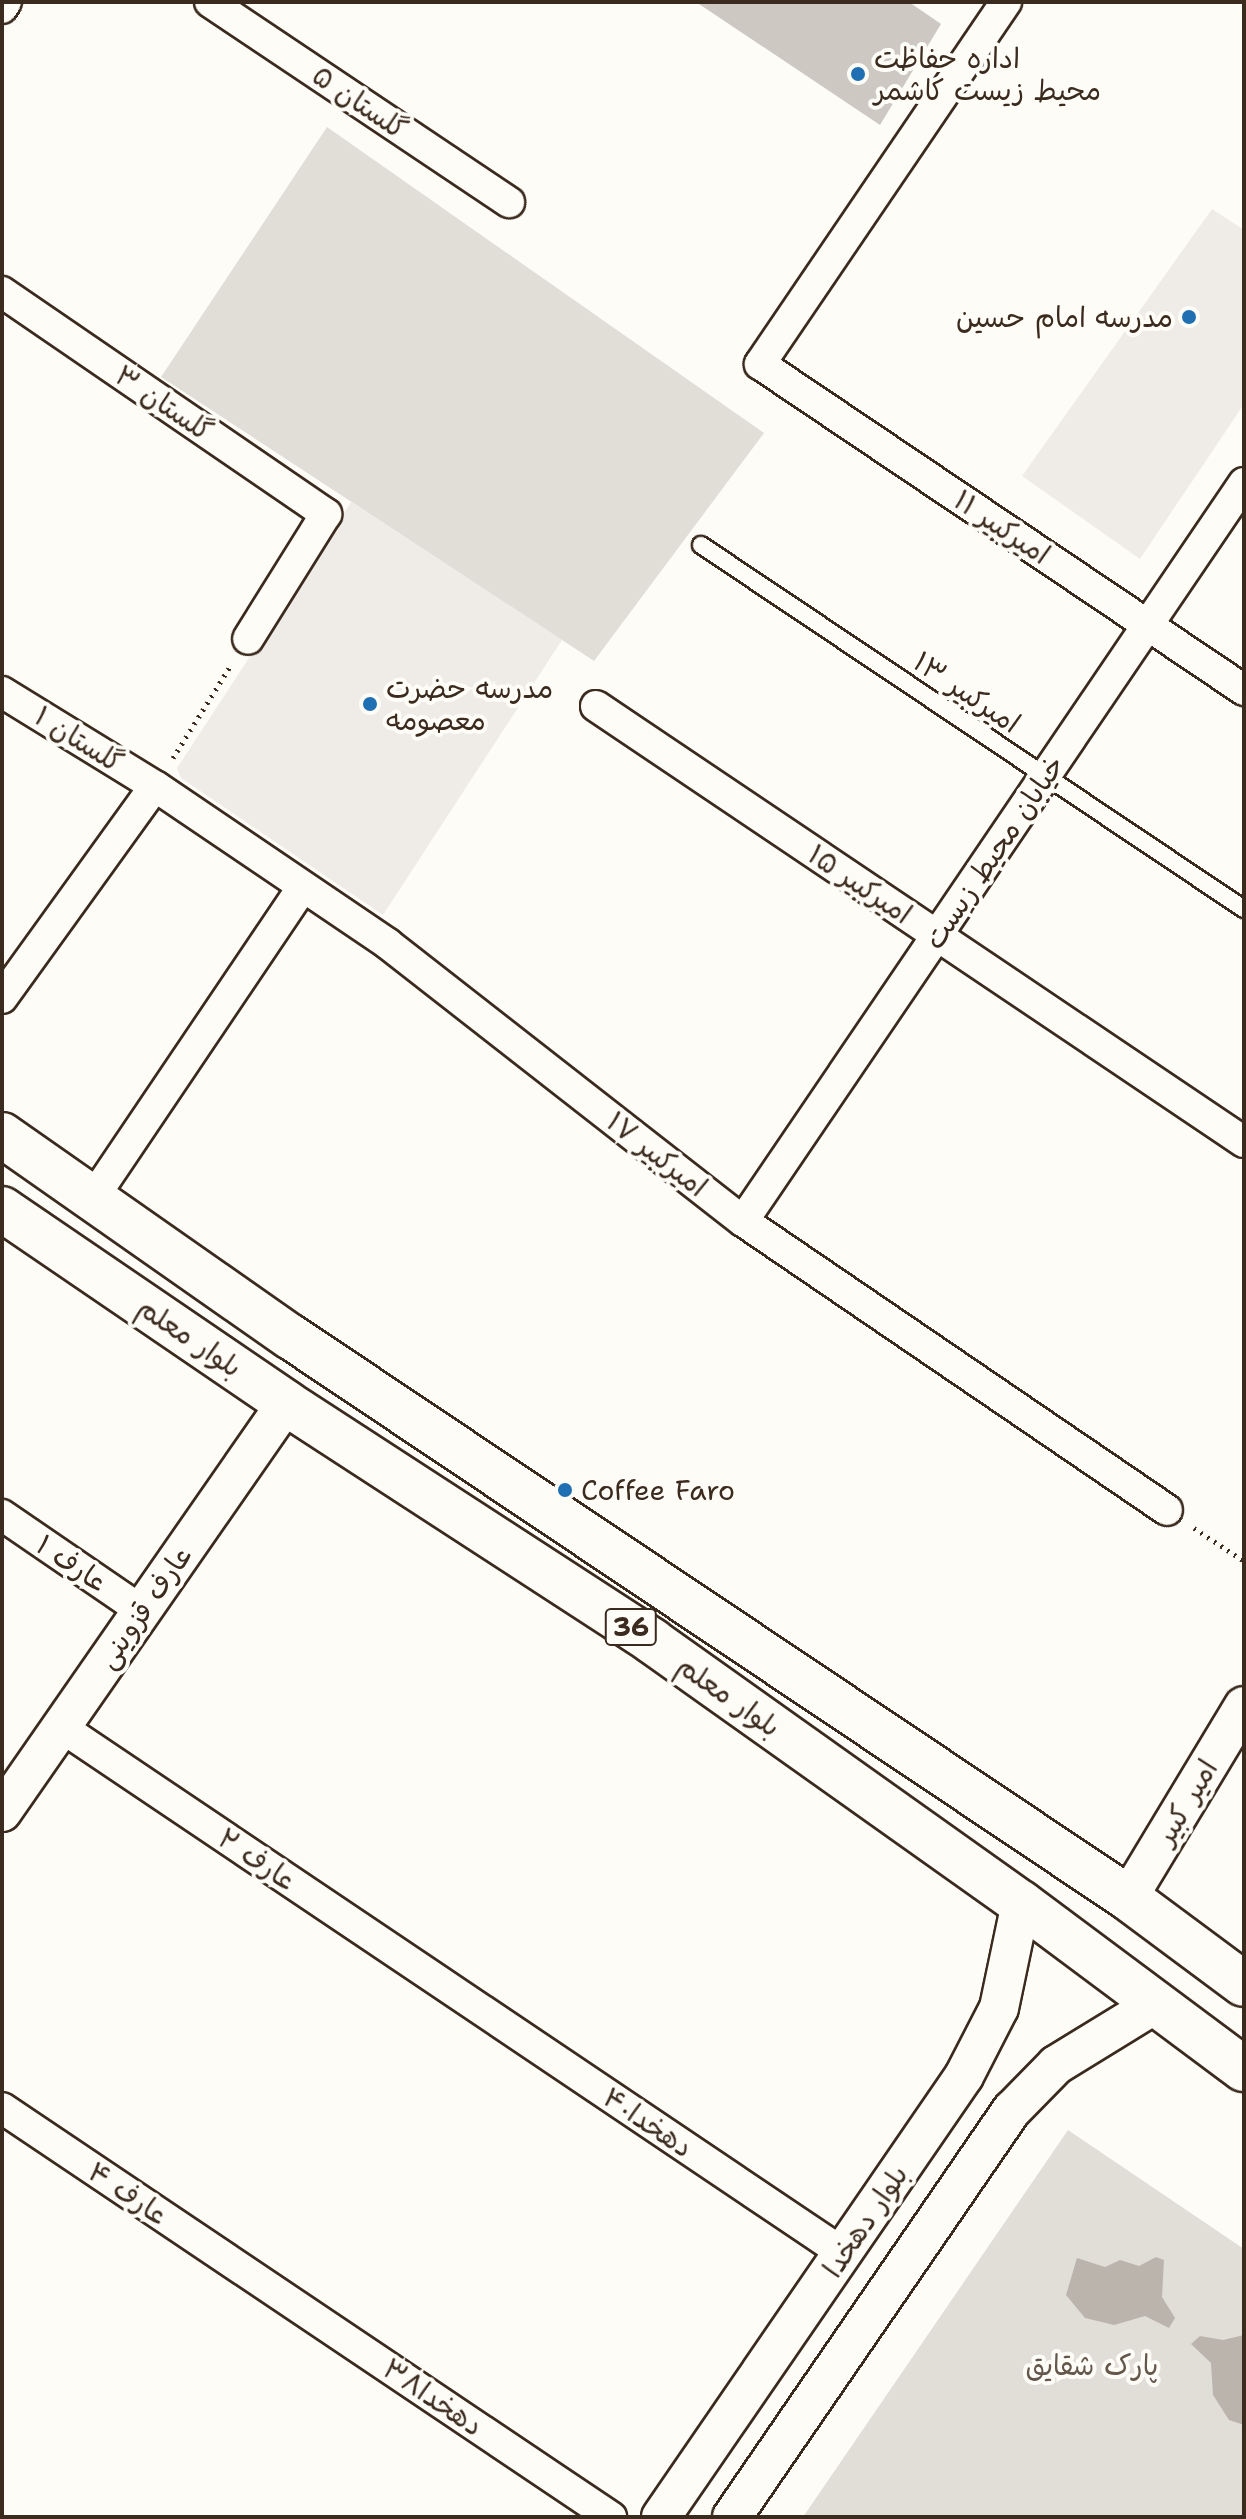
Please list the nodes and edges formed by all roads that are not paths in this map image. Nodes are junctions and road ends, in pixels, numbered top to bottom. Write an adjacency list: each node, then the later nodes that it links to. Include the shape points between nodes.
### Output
1 (6, 2): 4 (street)
2 (210, 2): 5 (street, گلستان ۵)
3 (1006, 2): 9 (street, امیرکبیر ۱۱, via 760,364)
4 (2, 8)
5 (509, 202)
6 (2, 292): 10 (street, گلستان ۳, via 326,514)
7 (1244, 483): 9 (street, خیابان محیط زیست)
8 (701, 545): 14 (lane, امیرکبیر ۱۳)
9 (1147, 625): 11 (street, امیرکبیر ۱۱); 14 (street, خیابان محیط زیست)
10 (248, 639)
11 (1244, 690)
12 (2, 692): 15 (street, گلستان ۱)
13 (596, 706): 18 (street, امیرکبیر ۱۵)
14 (1045, 776): 17 (lane, امیرکبیر ۱۳); 18 (street, خیابان محیط زیست)
15 (155, 786): 16 (street, امیرکبیر ۱۷); 19 (street)
16 (302, 888): 22 (street); 24 (street, امیرکبیر ۱۷, via 388,944)
17 (1244, 909)
18 (937, 936): 21 (street, امیرکبیر ۱۵); 24 (street, خیابان محیط زیست)
19 (2, 998)
20 (2, 1135): 22 (main road, بلوار معلم / 36)
21 (1244, 1142)
22 (93, 1198): 32 (main road, بلوار معلم / 36, via 291,1337)
23 (2, 1209): 25 (main road, بلوار معلم / 36)
24 (743, 1221): 26 (street, امیرکبیر ۱۷)
25 (286, 1403): 28 (street, عارف قزوینی); 33 (main road, بلوار معلم / 36, via 652,1641)
26 (1167, 1510)
27 (2, 1515): 28 (street, عارف ۱)
28 (142, 1611): 30 (street, عارف قزوینی)
29 (1244, 1706): 32 (street, امیر کبیر)
30 (61, 1727): 31 (street, عارف قزوینی); 35 (street, عارف ۲)
31 (2, 1812)
32 (1128, 1898): 34 (main road, بلوار معلم / 36)
33 (1021, 1903): 36 (main road, بلوار معلم / 36); 39 (street, بلوار دهخدا, via 999,2008 964,2076)
34 (1244, 1984)
35 (453, 1991): 39 (street, دهخدا۴۰)
36 (1154, 2005): 37 (main road, بلوار معلم / 36); 43 (street, بلوار دهخدا, via 1056,2065 1012,2110)
37 (1244, 2069)
38 (2, 2108): 40 (street, عارف ۴)
39 (843, 2253): 42 (street, بلوار دهخدا)
40 (254, 2277): 41 (street, دهخدا۳۸)
41 (611, 2517)
42 (661, 2517)
43 (732, 2517)

